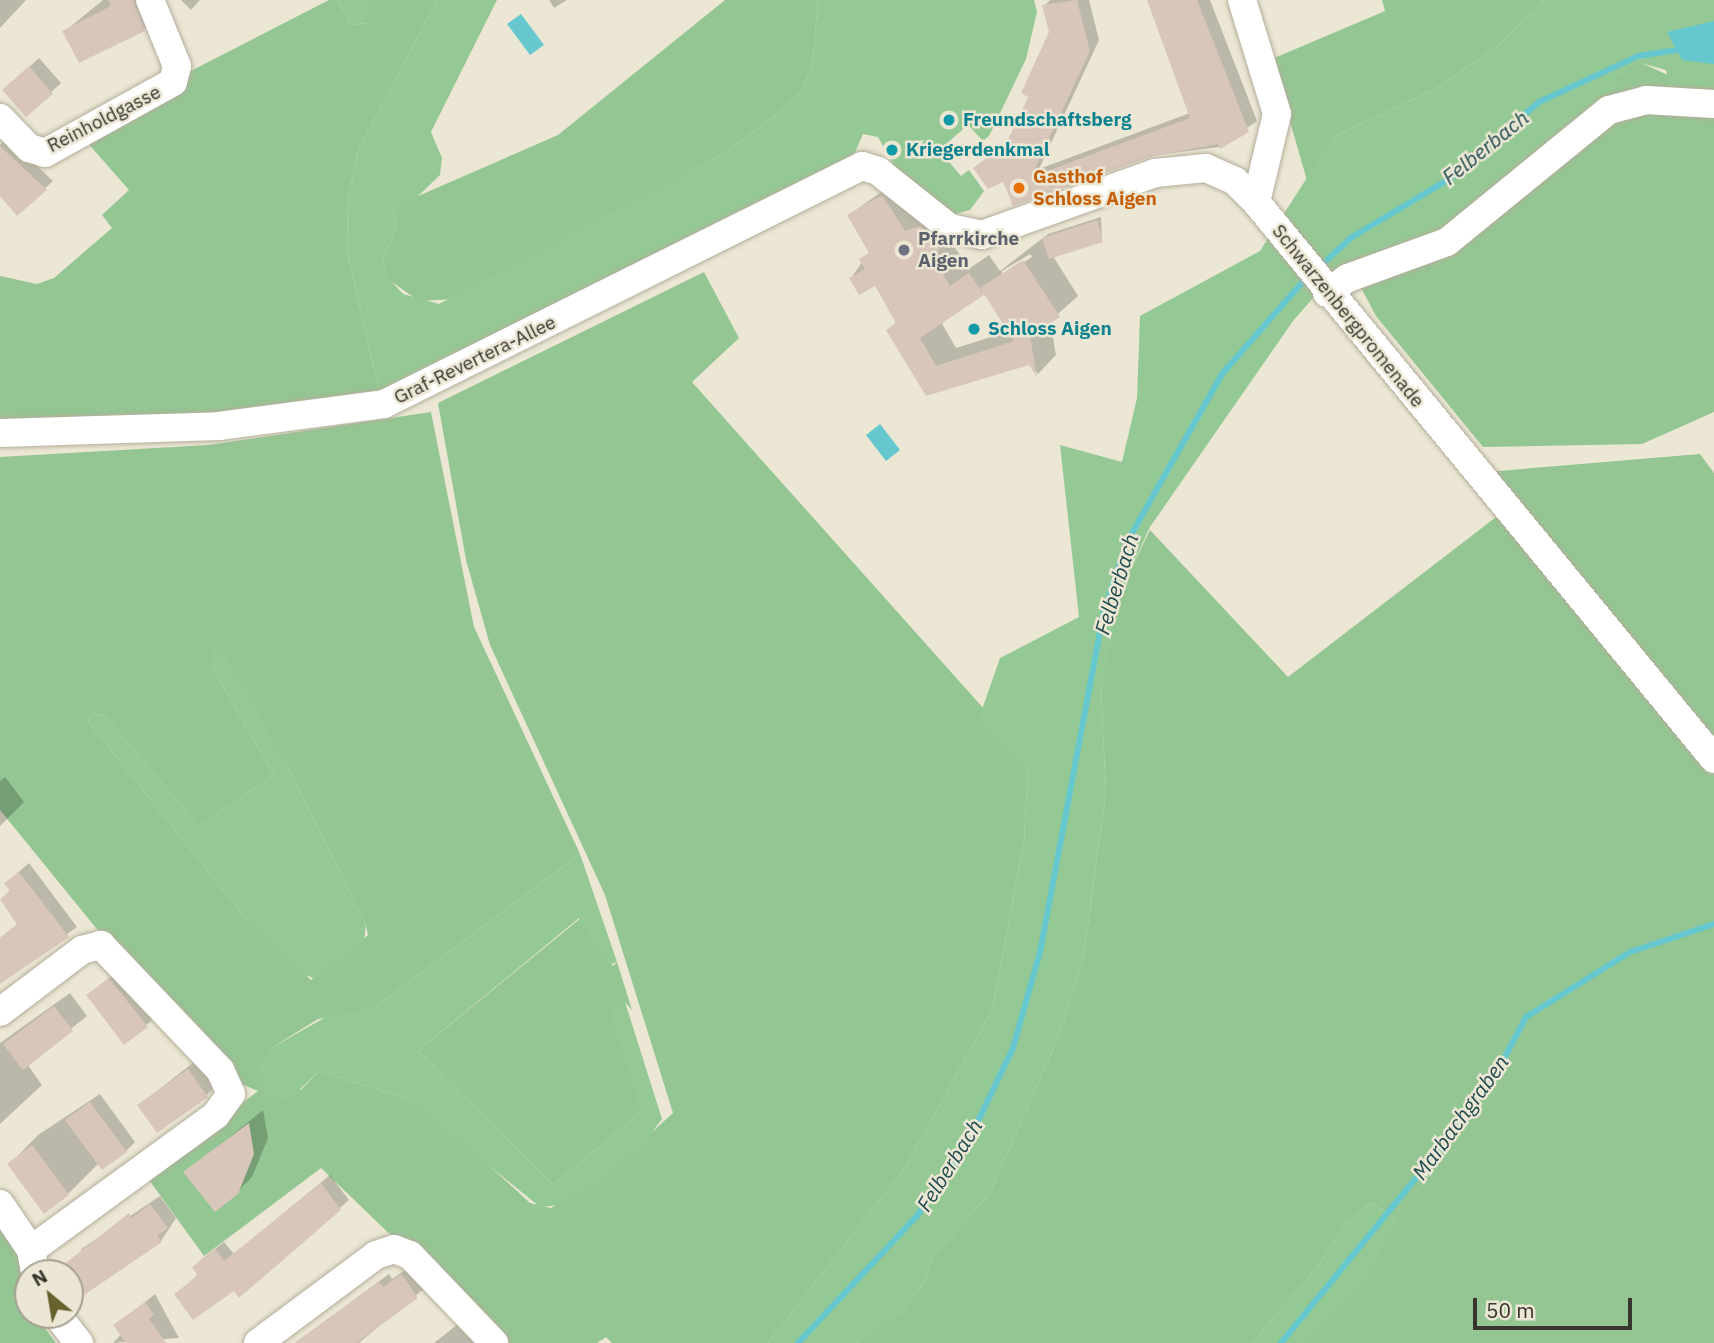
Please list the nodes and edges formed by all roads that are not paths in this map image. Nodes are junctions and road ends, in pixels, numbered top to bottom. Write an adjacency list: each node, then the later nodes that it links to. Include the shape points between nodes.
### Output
1 (150, 0): 4 (street, Reinholdgasse, via 177,66 173,82 44,153 29,148)
2 (1242, 0): 6 (street, via 1277,114)
3 (1714, 104): 7 (street, via 1646,100 1609,110 1447,242 1348,278)
4 (0, 118)
5 (873, 168): 6 (street, Schwarzenbergpromenade, via 939,221 969,235 1004,231 1185,166 1235,181); 8 (street, Graf-Revertera-Allee, via 854,169 384,404 219,426)
6 (1256, 202): 7 (street, Schwarzenbergpromenade)
7 (1316, 279): 9 (street, Schwarzenbergpromenade)
8 (0, 433)
9 (1714, 759)
10 (0, 1012): 13 (street, via 82,950 101,945 220,1070 230,1094 216,1115)
11 (0, 1204): 12 (street)
12 (32, 1259)
13 (36, 1259)
14 (68, 1329): 15 (street)
15 (79, 1343)
16 (258, 1343): 17 (street, via 376,1255 394,1249 410,1255)
17 (494, 1343)

